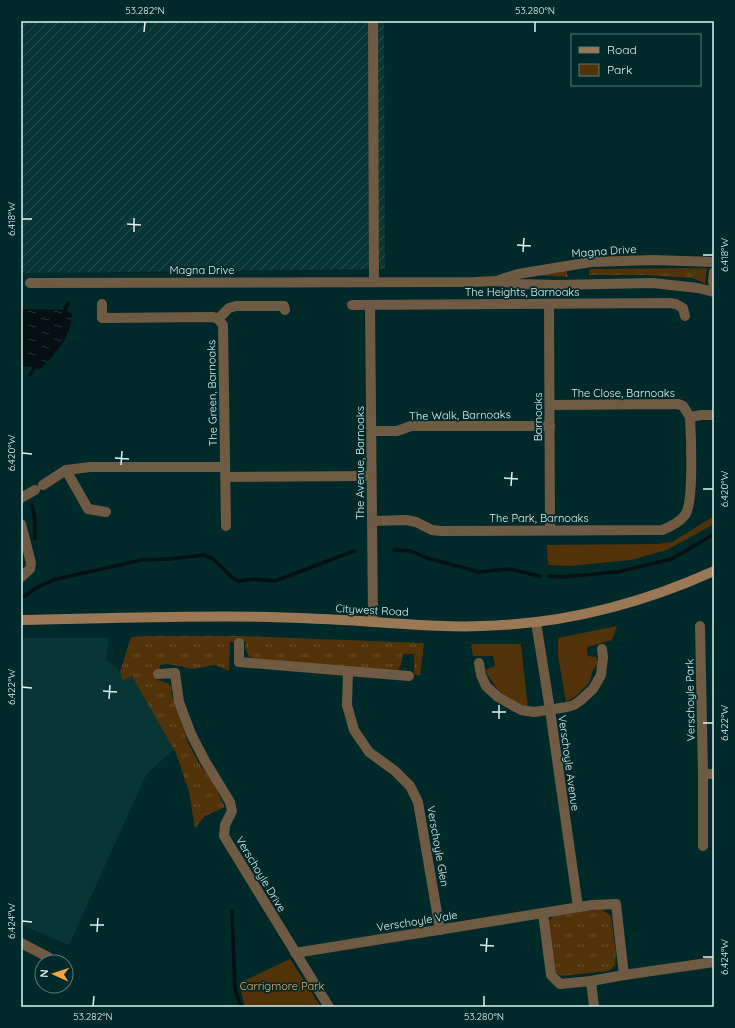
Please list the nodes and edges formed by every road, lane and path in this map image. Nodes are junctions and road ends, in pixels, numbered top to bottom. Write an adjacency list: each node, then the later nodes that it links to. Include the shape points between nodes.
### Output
1 (373, 21): 5 (street)
2 (714, 262): 4 (street, Magna Drive, via 591,262 518,274)
3 (714, 272): 7 (street)
4 (498, 281): 5 (street, Magna Drive); 8 (street, Magna Drive, via 555,285 653,283)
5 (374, 282): 6 (street, Magna Drive)
6 (30, 283)
7 (714, 287)
8 (714, 292)
9 (102, 304): 15 (street, via 102,318)
10 (549, 304): 12 (street, The Heights, Barnoaks); 14 (street, The Heights, Barnoaks, via 669,303 684,308); 16 (street, Barnoaks)
11 (352, 305): 12 (street, The Heights, Barnoaks)
12 (370, 305): 20 (street, The Avenue, Barnoaks)
13 (285, 310): 15 (street, via 284,306 236,306 229,308)
14 (685, 316)
15 (218, 319): 22 (street, The Green, Barnoaks, via 223,325)
16 (550, 405): 18 (street, The Close, Barnoaks, via 678,404 683,406); 19 (street, Barnoaks)
17 (714, 415): 18 (street)
18 (690, 417): 29 (street, The Park, Barnoaks, via 690,498 686,515 671,527 662,530)
19 (550, 426): 20 (street, The Walk, Barnoaks, via 411,426 397,431); 29 (street, Barnoaks)
20 (372, 431): 23 (street, The Avenue, Barnoaks)
21 (66, 470): 22 (street, via 90,467); 24 (street); 25 (street, via 88,509)
22 (226, 472): 23 (street); 28 (street, The Green, Barnoaks)
23 (371, 476): 26 (street, The Avenue, Barnoaks)
24 (21, 498)
25 (106, 512)
26 (372, 521): 29 (street, The Park, Barnoaks, via 406,520 441,531); 33 (street, The Avenue, Barnoaks)
27 (21, 524): 31 (street, via 31,564 30,569)
28 (226, 526)
29 (550, 530)
30 (714, 571): 34 (street, Citywest Road, via 681,586 625,604 591,613)
31 (21, 577)
32 (21, 620): 33 (street, Citywest Road, via 220,617)
33 (373, 622): 34 (street, Citywest Road, via 482,626)
34 (536, 622): 42 (street, Verschoyle Avenue)
35 (700, 626): 43 (street, Verschoyle Park)
36 (239, 643): 39 (street, via 239,662)
37 (602, 649): 42 (street, via 601,675 593,689 574,705)
38 (479, 663): 42 (street, via 486,686 498,697 521,710)
39 (348, 672): 41 (street); 48 (street, Verschoyle Glen, via 347,705 354,730 369,752 410,786 418,802)
40 (158, 674): 50 (street, Verschoyle Drive, via 175,673 179,702 191,734 230,802 232,811 225,825 224,836)
41 (409, 676)
42 (550, 710): 46 (street, Verschoyle Avenue)
43 (703, 774): 44 (street); 45 (street, Verschoyle Park)
44 (714, 774)
45 (703, 846)
46 (578, 907): 47 (street); 53 (street, via 616,904)
47 (543, 913): 48 (street, Verschoyle Vale); 54 (street, via 551,975 560,984)
48 (440, 930): 50 (street, Verschoyle Vale)
49 (21, 943): 51 (street)
50 (295, 953): 55 (street, Verschoyle Drive)
51 (42, 954)
52 (714, 962): 53 (street)
53 (624, 975): 54 (street)
54 (591, 981): 56 (street)
55 (329, 1007)
56 (594, 1007)

